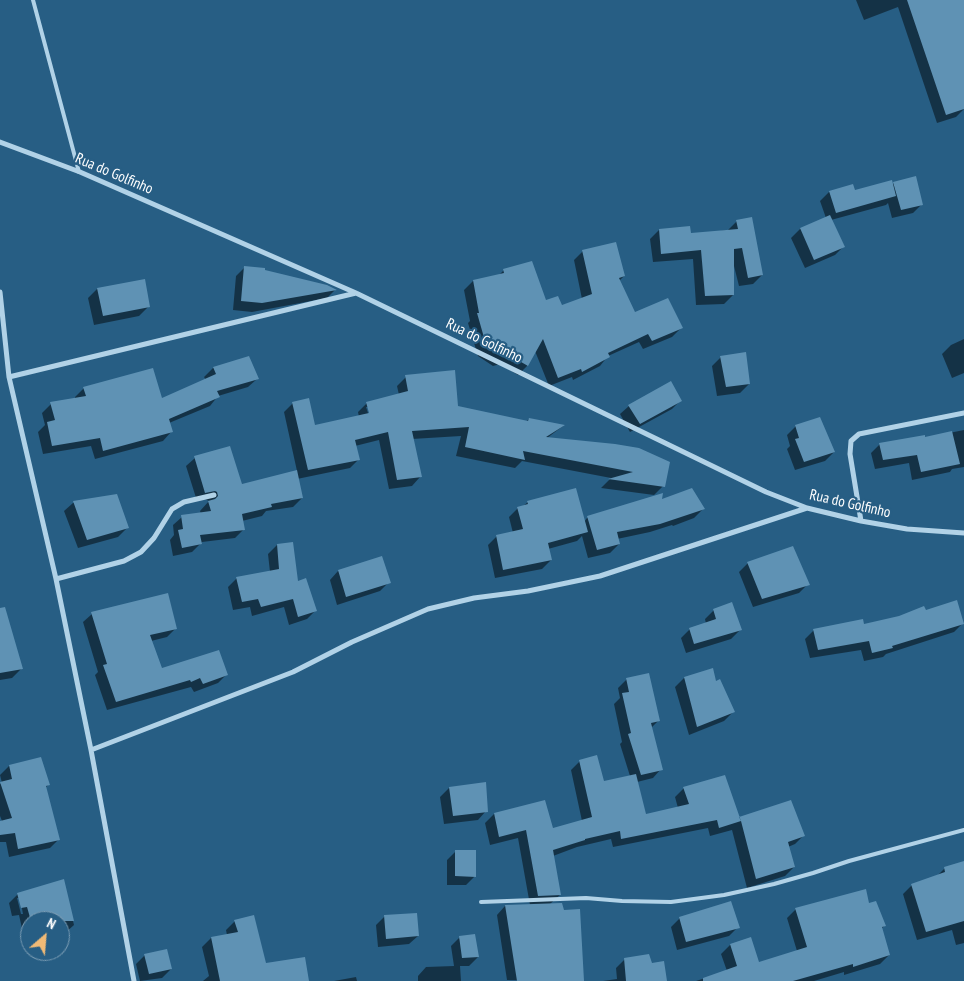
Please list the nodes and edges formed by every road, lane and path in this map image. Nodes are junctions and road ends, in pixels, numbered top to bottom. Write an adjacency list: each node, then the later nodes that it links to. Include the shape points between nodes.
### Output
1 (33, 0): 3 (lane)
2 (0, 142): 3 (street, Rua do Golfinho)
3 (80, 172): 5 (street, Rua do Golfinho)
4 (0, 292): 6 (street)
5 (356, 293): 6 (street); 9 (street, Rua do Golfinho, via 766,492)
6 (10, 377): 12 (street)
7 (964, 413): 10 (street, via 859,434 851,441 850,454)
8 (214, 495): 12 (street, via 184,502 172,509 141,552 124,561)
9 (807, 508): 10 (street, Rua do Golfinho); 13 (street, via 600,576 428,608 293,672)
10 (862, 521): 11 (street, Rua do Golfinho, via 907,529)
11 (964, 533)
12 (56, 579): 13 (street)
13 (91, 750): 16 (street)
14 (964, 830): 15 (lane, via 724,895 671,902 586,898)
15 (481, 902)
16 (134, 981)

